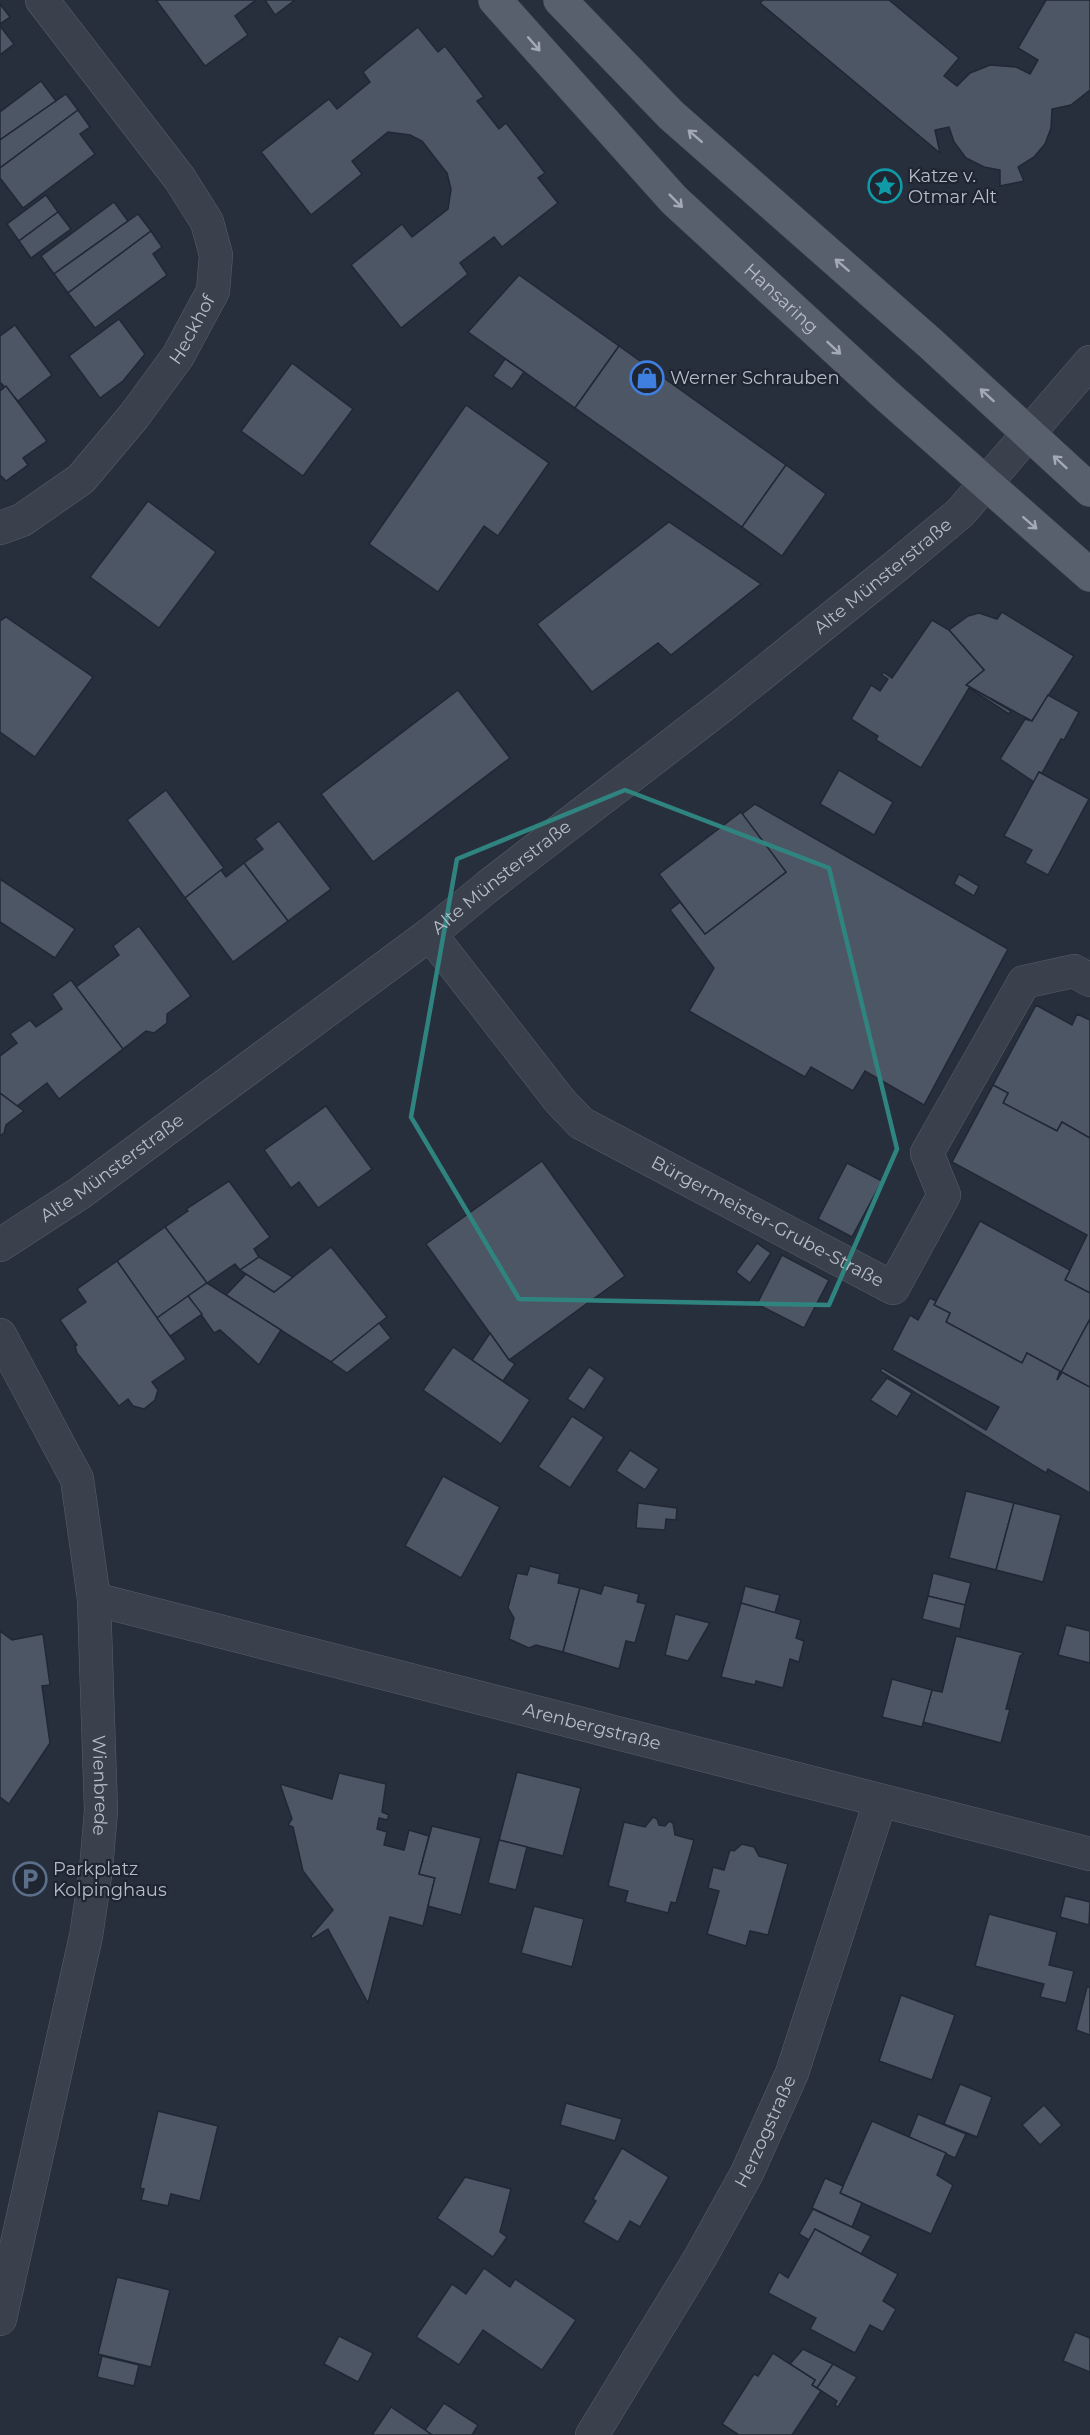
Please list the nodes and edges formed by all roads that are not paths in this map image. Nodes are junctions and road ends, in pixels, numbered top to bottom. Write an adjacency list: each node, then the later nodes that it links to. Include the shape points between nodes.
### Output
1 (42, 0): 8 (street, Heckhof, via 180,179 207,222 216,255 213,291 178,356 134,417 81,479 22,520)
2 (495, 0): 6 (main road, Hansaring, one-way to 6, via 674,200)
3 (560, 0): 5 (main road, one-way to 3, via 671,115)
4 (1090, 362): 5 (street, Alte Münsterstraße)
5 (1030, 434): 6 (street, Alte Münsterstraße); 7 (main road, one-way to 5)
6 (986, 484): 9 (main road, Hansaring, one-way to 9); 10 (street, Alte Münsterstraße, via 960,513 805,639)
7 (1090, 490)
8 (0, 528)
9 (1090, 575)
10 (430, 934): 11 (street, Bürgermeister-Grube-Straße, via 581,1123 893,1288 944,1195 927,1153 1024,982 1074,971); 12 (street, Alte Münsterstraße, via 80,1193)
11 (1090, 980)
12 (0, 1245)
13 (0, 1335): 14 (street, Wienbrede, via 77,1479)
14 (94, 1599): 15 (street, Arenbergstraße); 17 (street, Wienbrede, via 101,1811 96,1869 86,1936)
15 (880, 1802): 16 (street, Arenbergstraße); 18 (street, Herzogstraße, via 792,2073 752,2163 700,2258)
16 (1090, 1854)
17 (0, 2319)
18 (592, 2435)

